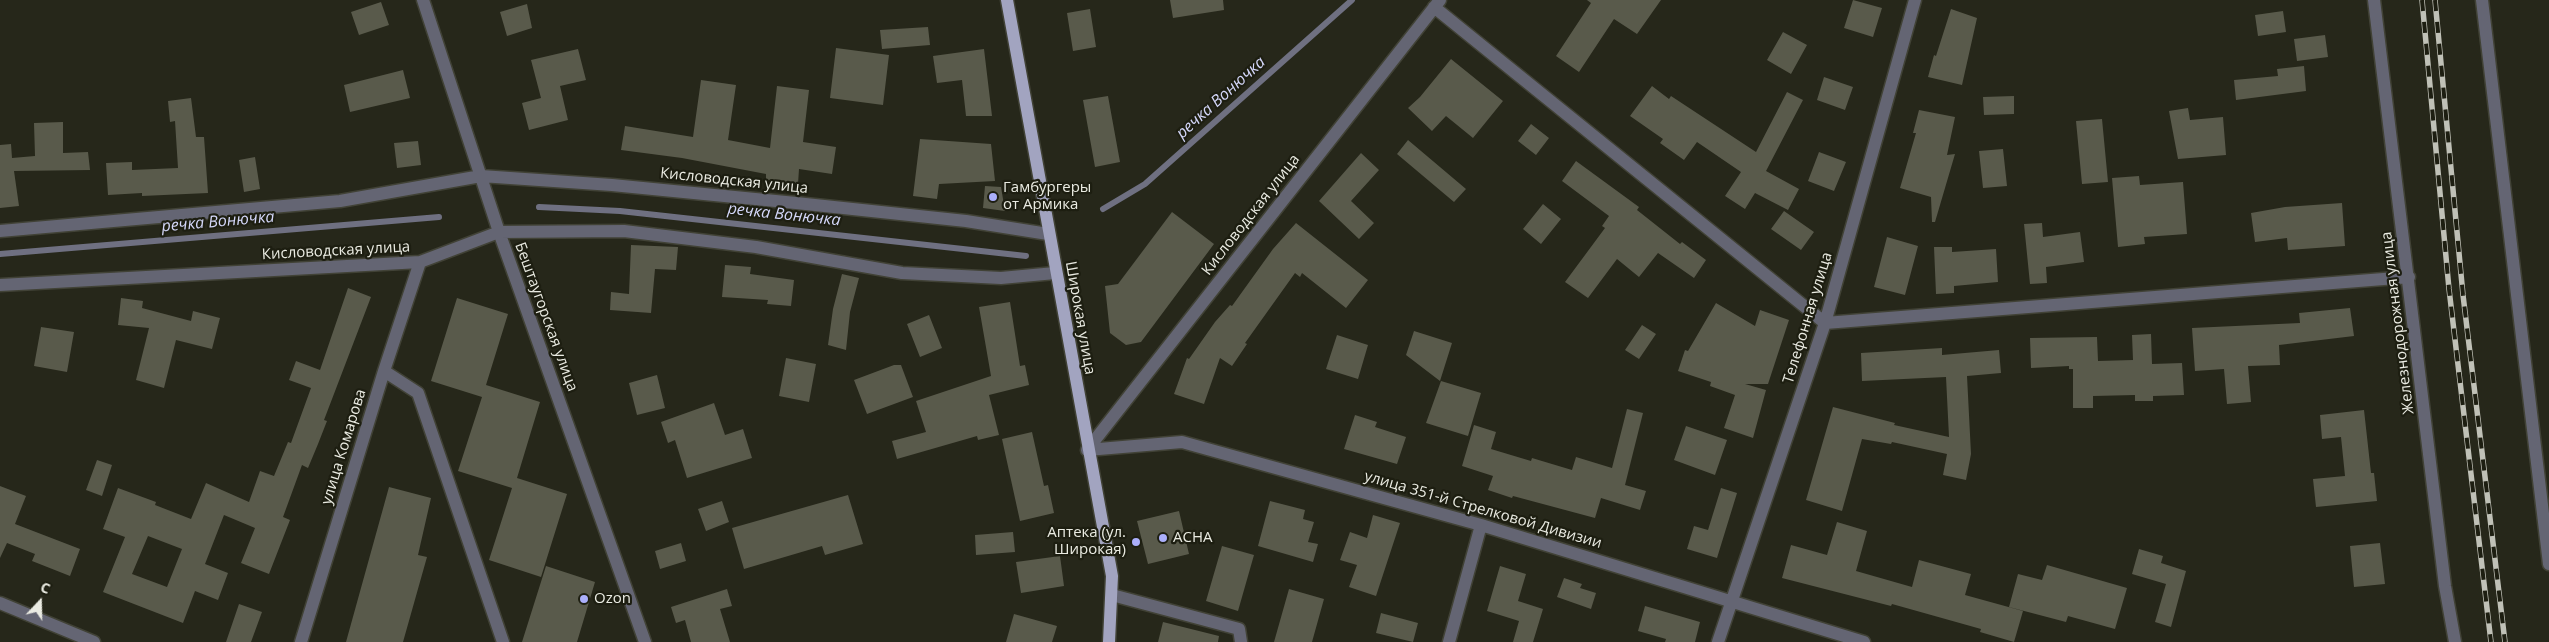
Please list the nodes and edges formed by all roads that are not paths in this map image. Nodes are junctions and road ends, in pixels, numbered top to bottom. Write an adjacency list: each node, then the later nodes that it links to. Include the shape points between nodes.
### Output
1 (423, 0): 7 (street, Бештаугорская улица)
2 (1007, 0): 10 (main road, Широкая улица)
3 (1915, 0): 15 (street, Телефонная улица)
4 (2374, 0): 13 (street, Железнодорожная улица)
5 (2482, 0): 19 (street)
6 (1437, 3): 15 (street); 17 (street, Кисловодская улица)
7 (481, 176): 8 (street, Кисловодская улица, via 340,201); 9 (street, Бештаугорская улица); 10 (street, Кисловодская улица, via 612,185 856,209)
8 (0, 231)
9 (499, 232): 11 (street, Кисловодская улица); 12 (street, Кисловодская улица, via 624,231 756,246 902,273 1002,278); 26 (street, Бештаугорская улица)
10 (1048, 234): 12 (main road, Широкая улица)
11 (420, 262): 14 (street, Кисловодская улица); 16 (street, улица Комарова)
12 (1055, 274): 17 (main road, Широкая улица)
13 (2409, 277): 15 (street); 32 (street, Железнодорожная улица, via 2445,586)
14 (0, 285)
15 (1825, 323): 21 (street, Телефонная улица)
16 (384, 371): 24 (street, улица Комарова); 25 (street, via 418,393)
17 (1087, 450): 18 (street, улица 351-й Стрелковой Дивизии, via 1182,442); 20 (main road, Широкая улица, via 1101,512)
18 (1481, 525): 21 (street, улица 351-й Стрелковой Дивизии); 29 (street)
19 (2549, 564)
20 (1112, 594): 27 (main road, Широкая улица); 28 (street, via 1239,629)
21 (1730, 602): 30 (street, Телефонная улица); 31 (street, улица 351-й Стрелковой Дивизии)
22 (0, 603): 23 (street)
23 (94, 642)
24 (301, 642)
25 (503, 642)
26 (645, 642)
27 (1108, 642)
28 (1241, 642)
29 (1449, 642)
30 (1718, 642)
31 (1864, 642)
32 (2456, 642)

